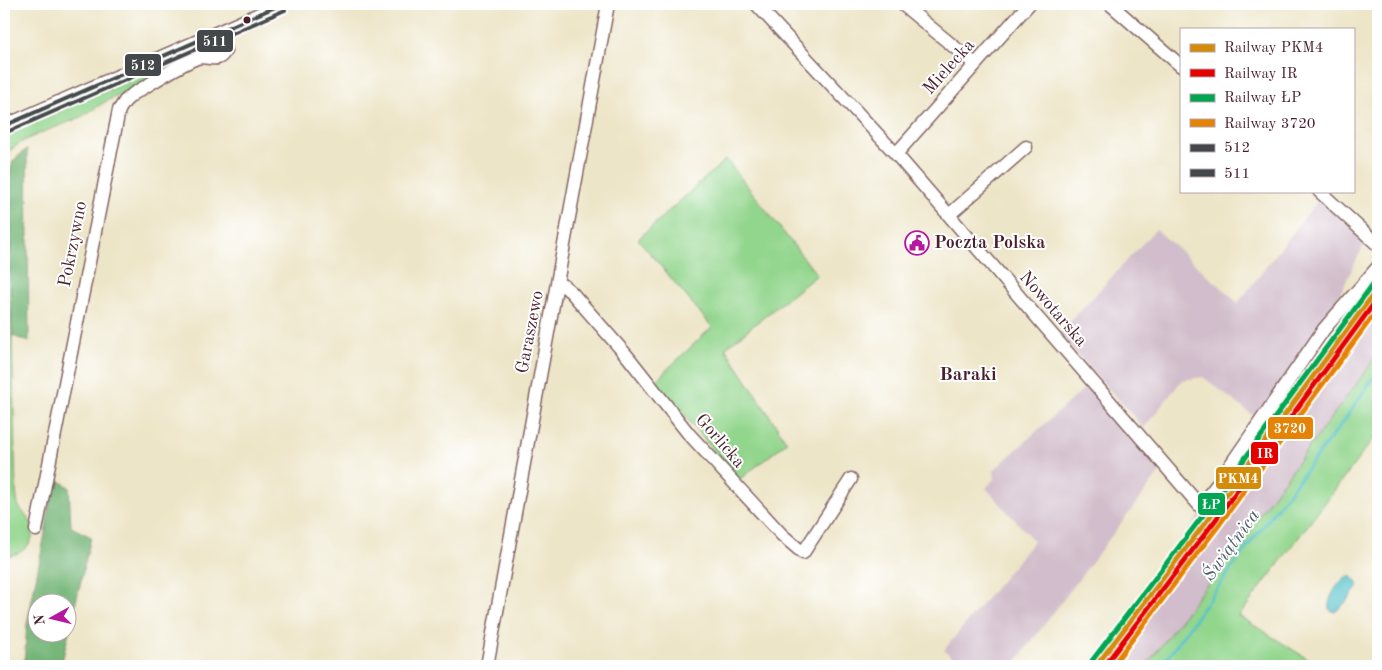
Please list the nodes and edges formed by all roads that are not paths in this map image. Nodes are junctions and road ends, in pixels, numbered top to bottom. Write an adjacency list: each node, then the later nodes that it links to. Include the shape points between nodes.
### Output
1 (282, 4): 7 (street)
2 (608, 4): 17 (street, Garaszewo)
3 (756, 4): 12 (street, Nowotarska)
4 (902, 4): 8 (street)
5 (1029, 4): 8 (street, Mielecka)
6 (1110, 4): 9 (street)
7 (220, 31): 10 (street); 19 (street, Pokrzywno, via 225,51 223,56 214,60 198,58 133,94 119,110)
8 (975, 64): 12 (street, Mielecka)
9 (1180, 65)
10 (4, 126)
11 (1026, 147): 14 (street)
12 (896, 154): 14 (street, Nowotarska)
13 (1320, 192): 15 (street)
14 (949, 215): 16 (street, Nowotarska, via 1200,506 1324,329)
15 (1378, 245)
16 (1378, 267)
17 (557, 284): 18 (street, Gorlicka, via 572,293 706,454 803,553); 20 (street, Garaszewo)
18 (851, 479)
19 (36, 530)
20 (486, 666)

